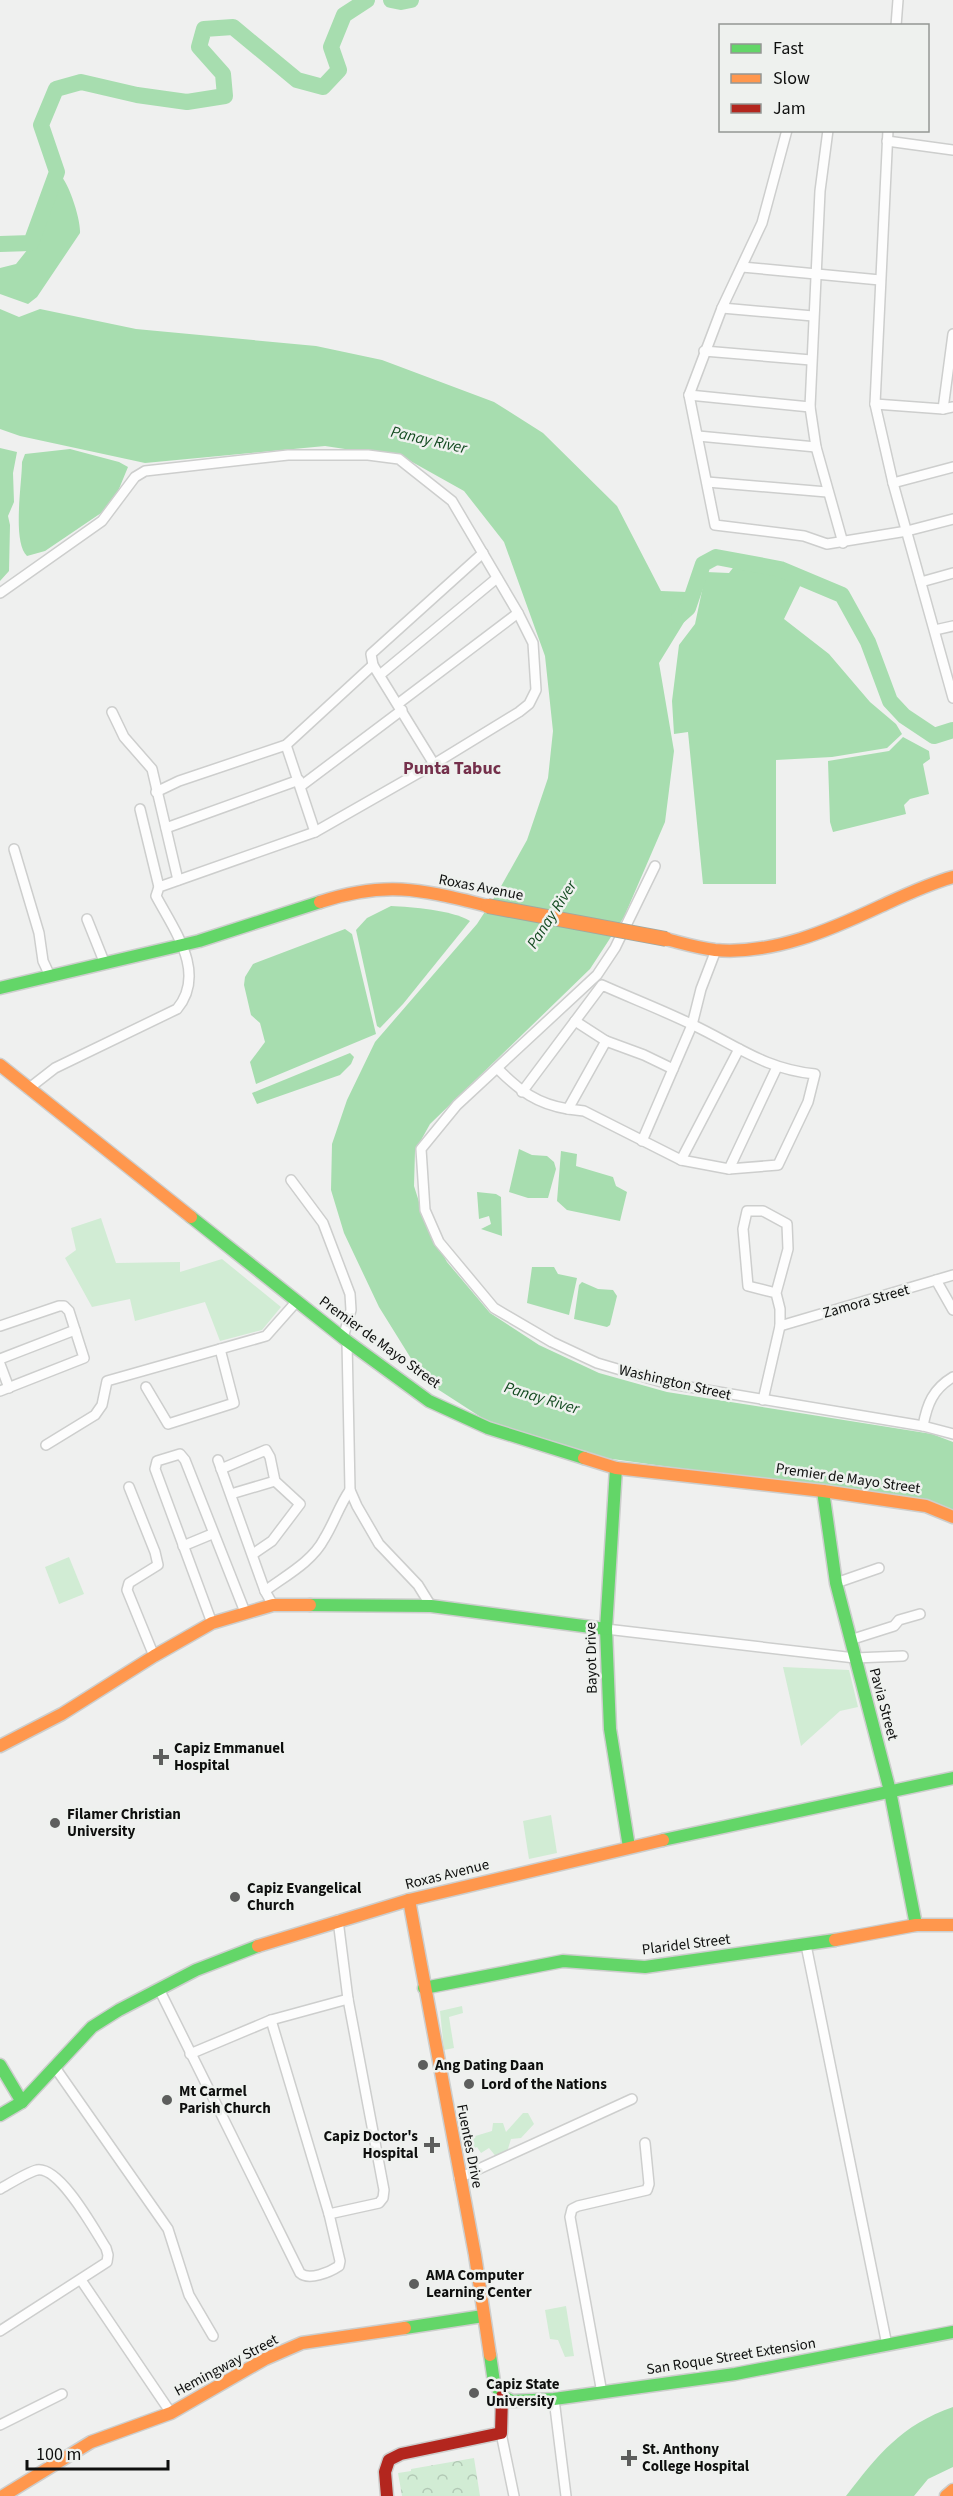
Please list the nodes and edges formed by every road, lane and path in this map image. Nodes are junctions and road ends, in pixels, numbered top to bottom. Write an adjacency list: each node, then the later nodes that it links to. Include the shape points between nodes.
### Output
1 (898, 0): 2 (street)
2 (896, 24)
3 (786, 132): 8 (street, via 762,223)
4 (828, 132): 9 (street)
5 (888, 132): 6 (street)
6 (887, 141): 7 (street); 10 (street)
7 (953, 150)
8 (742, 267): 9 (street); 11 (street)
9 (816, 273): 10 (street); 12 (street)
10 (880, 280): 17 (street)
11 (722, 308): 12 (street); 14 (street)
12 (813, 316): 15 (street)
13 (953, 334): 19 (street)
14 (704, 351): 15 (street); 16 (street)
15 (811, 360): 18 (street)
16 (689, 395): 18 (street); 20 (street)
17 (875, 404): 19 (street); 24 (street)
18 (810, 407): 21 (street)
19 (948, 408)
20 (698, 436): 21 (street); 23 (street)
21 (816, 447): 25 (street)
22 (953, 467): 24 (street)
23 (707, 482): 25 (street); 28 (street, via 715,525 804,536 827,544)
24 (893, 483): 27 (street)
25 (827, 492): 28 (street)
26 (953, 519): 27 (street)
27 (907, 531): 28 (street); 32 (street)
28 (843, 543)
29 (483, 553): 31 (street); 33 (street, via 452,501 399,459 288,455 144,471 102,520); 37 (street, via 371,654)
30 (953, 573): 32 (street)
31 (497, 578): 34 (street); 38 (street)
32 (921, 582): 36 (street)
33 (0, 593)
34 (518, 613): 41 (street); 44 (street, via 533,643 536,690 530,704)
35 (953, 626): 36 (street)
36 (935, 630): 39 (street)
37 (373, 665): 38 (street); 43 (street)
38 (381, 674): 41 (street)
39 (951, 680): 40 (street)
40 (953, 698)
41 (400, 707): 44 (street); 45 (street)
42 (112, 712): 46 (street, via 124,737 152,769)
43 (285, 745): 45 (street); 46 (street)
44 (434, 764): 49 (street)
45 (300, 783): 48 (street); 49 (street)
46 (156, 792): 48 (street)
47 (140, 809): 54 (street)
48 (166, 828): 53 (street)
49 (315, 831): 53 (street)
50 (14, 849): 59 (street)
51 (655, 866): 67 (street, Washington Street, via 615,948 597,975)
52 (953, 877): 57 (main road, Roxas Avenue, via 787,942 754,950)
53 (178, 880): 54 (street)
54 (159, 887): 56 (street, via 156,896)
55 (87, 919): 58 (street)
56 (183, 946): 57 (main road, Roxas Avenue, bridge, via 318,903 387,888); 58 (main road, Roxas Avenue); 69 (street, via 190,985 177,1009 55,1068)
57 (716, 950): 62 (street)
58 (105, 964): 59 (main road, Roxas Avenue)
59 (50, 976): 60 (main road, Roxas Avenue)
60 (0, 988)
61 (575, 1021): 62 (street, via 602,985); 63 (street); 70 (street)
62 (692, 1024): 64 (street); 68 (street)
63 (606, 1041): 68 (street); 71 (street)
64 (739, 1049): 66 (street); 73 (street)
65 (0, 1065): 69 (main road, Premier de Mayo Street)
66 (777, 1067): 74 (street); 74 (street, via 815,1074 808,1102 778,1165)
67 (498, 1069): 70 (street); 91 (street, Washington Street, via 457,1105 421,1149 425,1210 439,1242 463,1274 494,1308 597,1363 665,1383)
68 (673, 1069): 72 (street)
69 (28, 1089): 79 (main road, Premier de Mayo Street)
70 (522, 1092): 71 (street, via 551,1106)
71 (568, 1109): 72 (street, via 584,1111)
72 (642, 1141): 73 (street)
73 (681, 1160): 74 (street)
74 (729, 1169)
75 (291, 1180): 84 (street, via 323,1223 350,1294)
76 (953, 1275): 77 (street, Zamora Street)
77 (936, 1280): 80 (street); 82 (street, Zamora Street)
78 (776, 1293): 78 (street, via 748,1286 743,1229 747,1211 763,1211 788,1224 788,1249); 82 (street)
79 (297, 1301): 84 (main road, Premier de Mayo Street); 85 (street, via 266,1336)
80 (953, 1310)
81 (0, 1326): 83 (street, via 59,1306 69,1311)
82 (780, 1326): 91 (street)
83 (75, 1330): 86 (street); 90 (street, via 84,1358)
84 (345, 1340): 95 (main road, Premier de Mayo Street, via 429,1401 488,1428); 98 (street)
85 (220, 1349): 89 (street, via 234,1402 168,1424); 94 (street, via 107,1381 102,1405 95,1415)
86 (0, 1359)
87 (0, 1364): 90 (street)
88 (953, 1377): 92 (street, via 931,1396)
89 (146, 1387)
90 (4, 1390)
91 (763, 1400): 92 (street, Washington Street)
92 (923, 1426): 93 (street, Washington Street)
93 (953, 1434)
94 (46, 1445)
95 (616, 1468): 99 (main road, Premier de Mayo Street); 113 (main road, Bayot Drive)
96 (275, 1481): 100 (street); 100 (street, via 266,1450 220,1465); 104 (street, via 300,1504 272,1540)
97 (129, 1487): 115 (street, via 158,1565 129,1583 127,1590)
98 (350, 1490): 107 (street, via 324,1540 310,1557); 109 (street, via 379,1544 418,1585)
99 (823, 1491): 101 (main road, Premier de Mayo Street, via 926,1506); 106 (main road, Pavia Street)
100 (231, 1494): 104 (street)
101 (953, 1517)
102 (212, 1534): 103 (street); 103 (street, via 185,1460 180,1454 157,1461 155,1469); 110 (street)
103 (183, 1546): 112 (street)
104 (253, 1554): 107 (street)
105 (879, 1568): 106 (street)
106 (836, 1583): 114 (main road, Pavia Street)
107 (265, 1591): 108 (street)
108 (273, 1605): 109 (main road); 110 (main road)
109 (430, 1606): 113 (main road)
110 (245, 1612): 112 (main road)
111 (920, 1614): 114 (street)
112 (212, 1623): 115 (main road)
113 (606, 1629): 117 (street); 121 (main road, Bayot Drive, via 610,1729)
114 (850, 1640): 117 (main road, Pavia Street)
115 (154, 1656): 118 (main road, via 62,1714)
116 (903, 1656): 117 (street)
117 (855, 1658): 120 (main road, Pavia Street)
118 (0, 1746)
119 (953, 1778): 120 (main road, Roxas Avenue)
120 (890, 1791): 121 (main road, Roxas Avenue); 124 (main road, Pavia Street)
121 (629, 1847): 122 (main road, Roxas Avenue)
122 (409, 1900): 123 (main road, Roxas Avenue); 127 (main road, Fuentes Drive)
123 (338, 1920): 128 (main road, Roxas Avenue, via 251,1948); 129 (street)
124 (916, 1925): 125 (main road, Plaridel Street); 126 (main road, Plaridel Street)
125 (953, 1925)
126 (806, 1945): 127 (main road, Plaridel Street, via 645,1967 563,1961); 146 (street)
127 (424, 1988): 138 (main road, Fuentes Drive)
128 (159, 1989): 131 (street); 133 (main road, Roxas Avenue, via 92,2027)
129 (348, 1999): 130 (street); 140 (street, via 384,2190 379,2203)
130 (271, 2020): 131 (street); 140 (street)
131 (190, 2054): 140 (street, via 304,2277 339,2266)
132 (0, 2065): 135 (main road)
133 (54, 2066): 135 (main road, Roxas Avenue); 145 (street, via 168,2229 189,2295)
134 (632, 2099): 138 (street)
135 (22, 2102): 136 (main road, Roxas Avenue)
136 (0, 2115)
137 (645, 2142): 147 (street, via 647,2190 578,2206 572,2209 570,2217)
138 (459, 2178): 142 (main road, Fuentes Drive)
139 (0, 2189): 141 (street, via 38,2170 47,2172 68,2190 108,2255 107,2262)
140 (329, 2214)
141 (81, 2280): 143 (street); 151 (street)
142 (483, 2316): 149 (main road, Fuentes Drive, via 494,2382); 151 (main road, Hemingway Street, via 302,2343 265,2359)
143 (0, 2331)
144 (953, 2332): 146 (main road, San Roque Street Extension)
145 (213, 2336)
146 (888, 2345): 147 (main road, San Roque Street Extension, via 735,2374)
147 (602, 2393): 150 (main road, San Roque Street Extension)
148 (62, 2394): 152 (street)
149 (507, 2398): 150 (main road, San Roque Street Extension); 153 (main road, Fuentes Drive)
150 (554, 2399): 158 (street)
151 (171, 2413): 155 (main road, Hemingway Street, via 91,2442)
152 (0, 2426)
153 (501, 2433): 156 (main road, via 401,2454 389,2460 385,2472); 157 (street, Fuentes Drive)
154 (953, 2490): 159 (main road)
155 (3, 2496)
156 (387, 2496)
157 (514, 2496)
158 (566, 2496)
159 (946, 2496)

